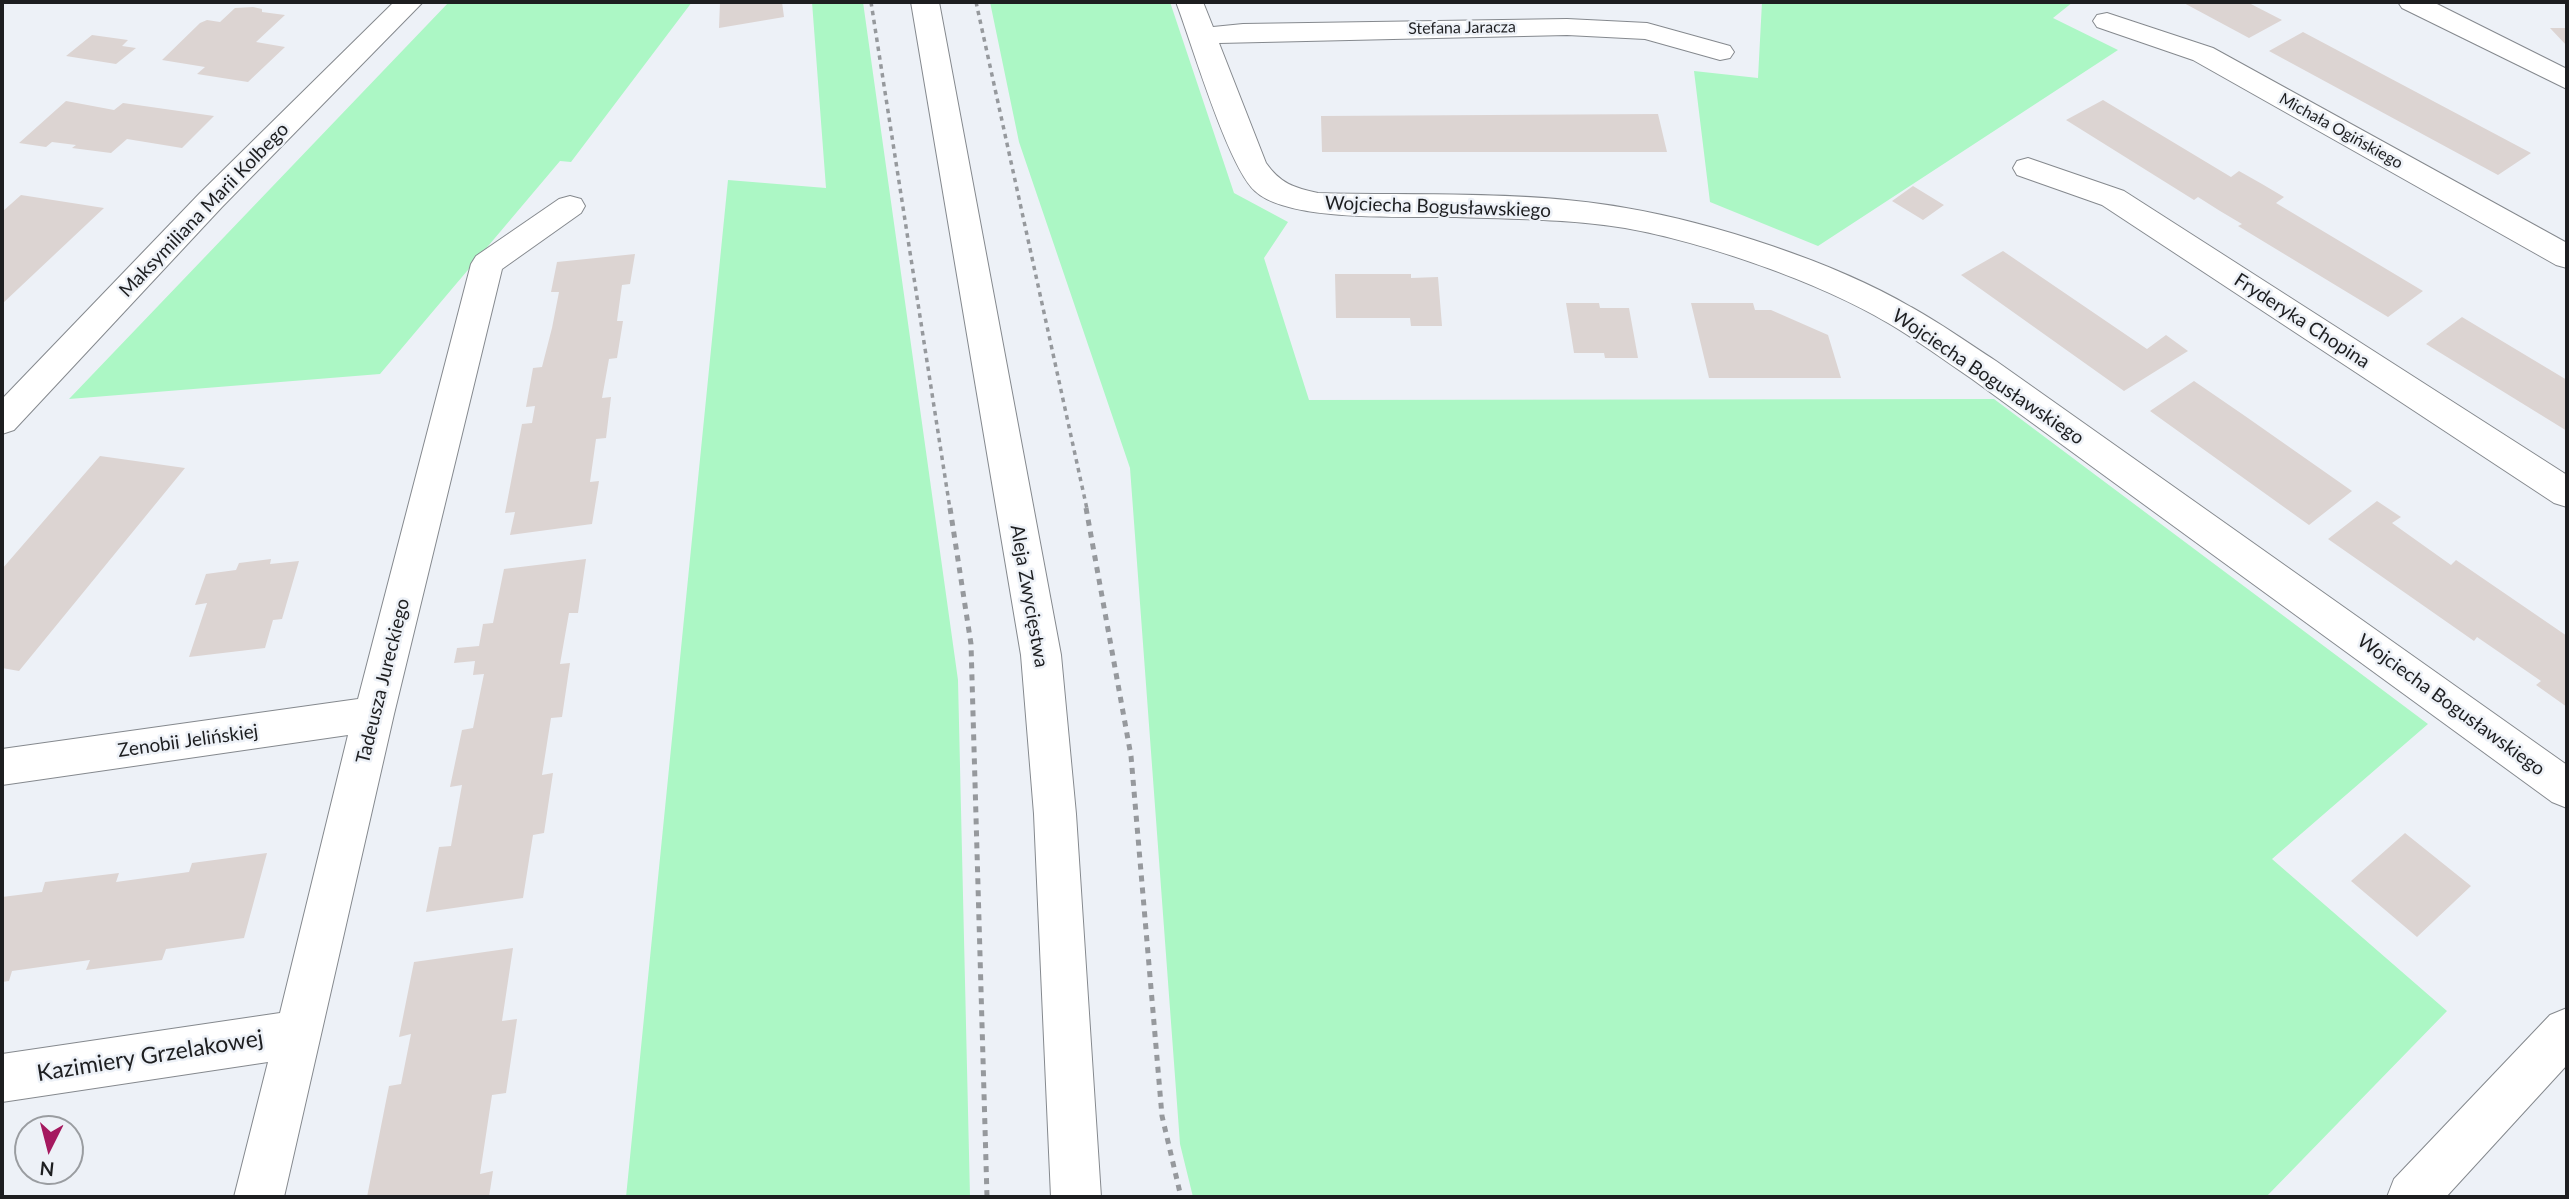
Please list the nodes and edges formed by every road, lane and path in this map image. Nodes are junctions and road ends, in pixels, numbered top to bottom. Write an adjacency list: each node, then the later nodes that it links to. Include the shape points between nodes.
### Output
1 (409, 2): 14 (street, Maksymiliana Marii Kolbego, via 211,200)
2 (871, 2): 23 (path, via 971,644)
3 (925, 2): 24 (street, Aleja Zwycięstwa, via 1041,655 1055,814)
4 (976, 2): 25 (path, via 1104,599 1131,756 1162,1116)
5 (1190, 2): 8 (street, Wojciecha Bogusławskiego)
6 (2412, 2): 10 (street)
7 (2107, 21): 13 (street, Michała Ogińskiego, via 2203,54)
8 (1202, 37): 9 (street, Stefana Jaracza, via 1243,32 1567,27 1647,31); 18 (street, Wojciecha Bogusławskiego, via 1251,164 1265,184 1285,196 1354,206 1540,209 1625,218 1701,236 1812,274 1898,314 1984,370)
9 (1720, 52)
10 (2567, 80)
11 (2028, 168): 15 (street, Fryderyka Chopina, via 2113,198)
12 (570, 206): 16 (street, Tadeusza Jureckiego, via 487,264)
13 (2567, 257)
14 (2, 421)
15 (2567, 493)
16 (374, 714): 17 (street, Zenobii Jelińskiej); 20 (street, Tadeusza Jureckiego)
17 (2, 767)
18 (2567, 789)
19 (2567, 1031): 26 (street)
20 (298, 1034): 21 (street, Kazimiery Grzelakowej); 22 (street, Tadeusza Jureckiego)
21 (2, 1078)
22 (259, 1197)
23 (988, 1197)
24 (1076, 1197)
25 (1181, 1197)
26 (2412, 1197)

